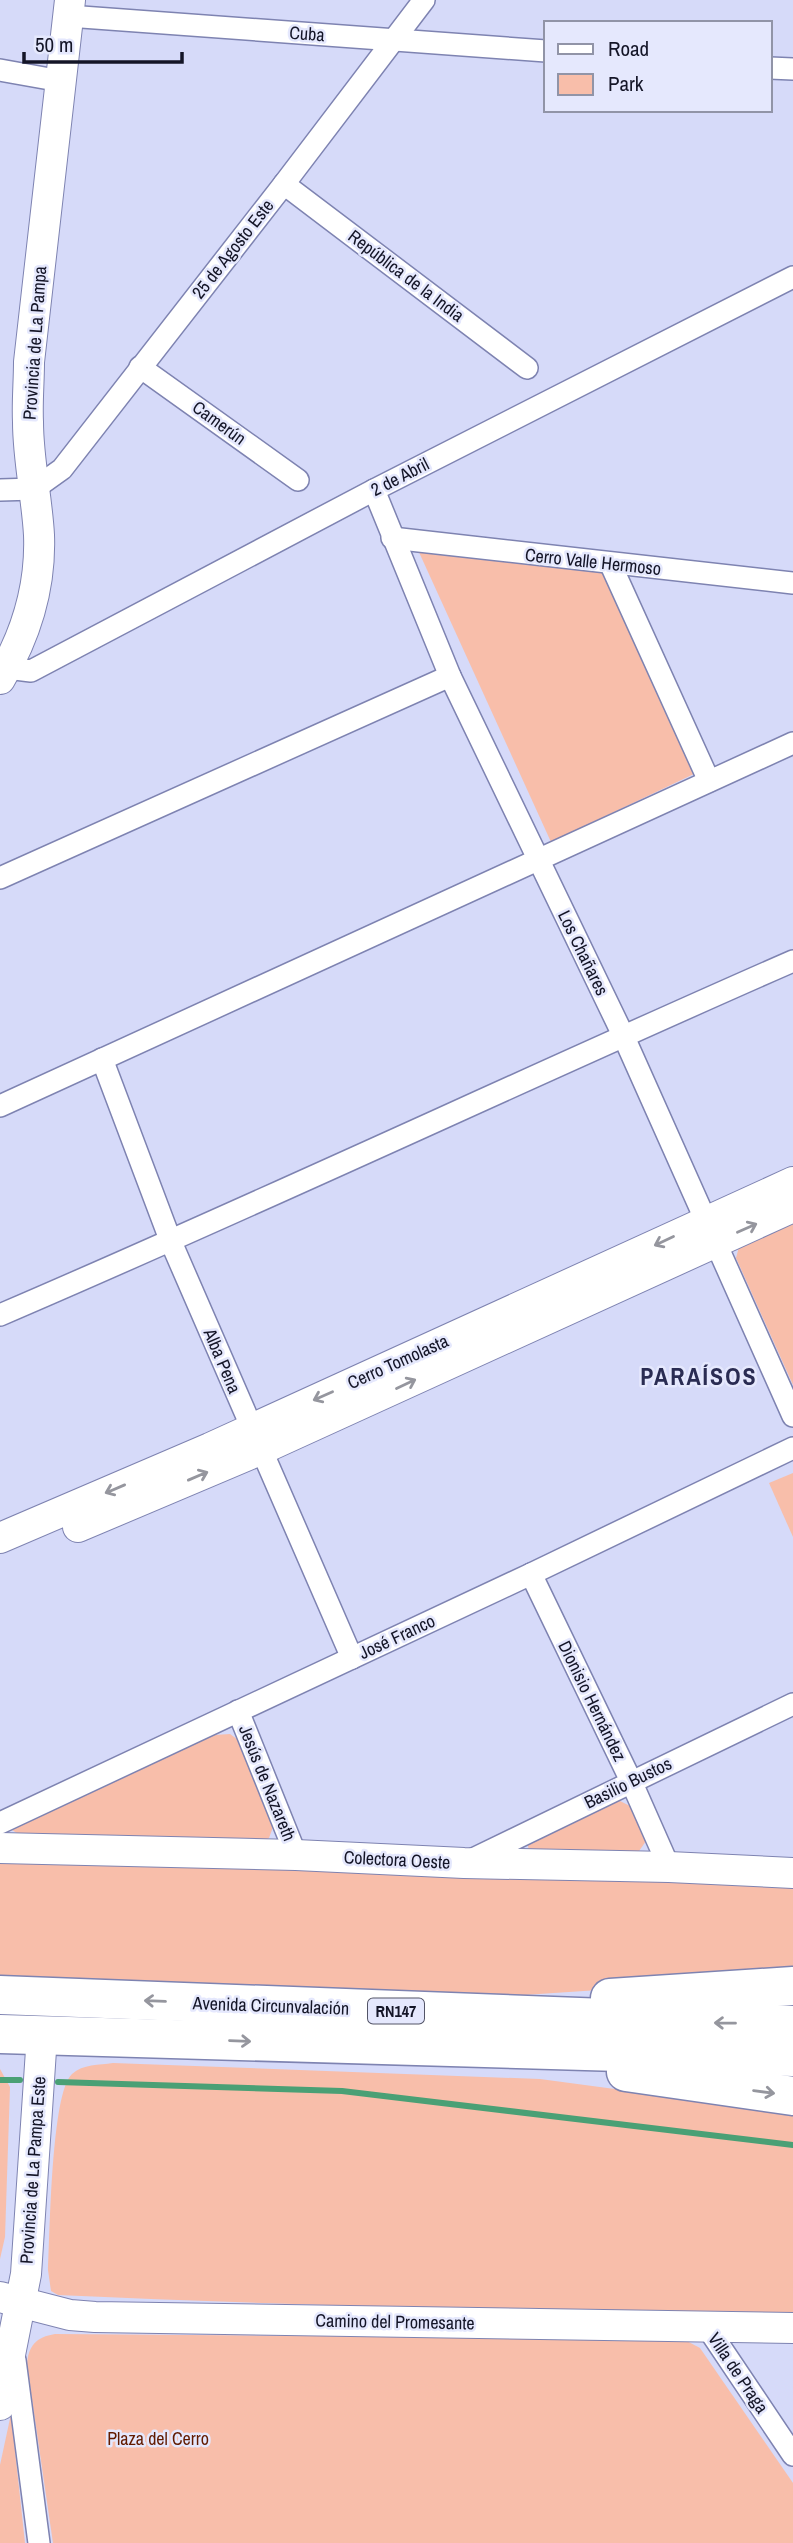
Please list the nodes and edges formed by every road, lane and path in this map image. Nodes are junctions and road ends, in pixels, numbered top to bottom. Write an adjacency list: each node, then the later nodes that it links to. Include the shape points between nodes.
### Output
1 (424, 0): 3 (street, 25 de Agosto Este)
2 (69, 8): 3 (street, Cuba); 8 (street, Provincia de La Pampa)
3 (394, 40): 4 (street, Cuba); 9 (street, 25 de Agosto Este)
4 (544, 51)
5 (772, 68): 6 (street)
6 (793, 69)
7 (0, 70): 8 (street)
8 (61, 81): 14 (street, Provincia de La Pampa, via 29,362 27,423)
9 (285, 184): 11 (street, 25 de Agosto Este); 12 (street, República de la India)
10 (793, 277): 16 (street, 2 de Abril)
11 (140, 366): 13 (street, Camerún); 14 (street, 25 de Agosto Este, via 62,470)
12 (527, 368)
13 (298, 480)
14 (34, 489): 15 (street); 20 (street, Provincia de La Pampa, via 38,574 28,623)
15 (0, 490)
16 (374, 490): 17 (street, Los Chañares); 20 (street, 2 de Abril, via 31,671)
17 (393, 538): 18 (street, Cerro Valle Hermoso); 21 (street, Los Chañares)
18 (611, 565): 19 (street, Cerro Valle Hermoso); 23 (street)
19 (793, 583)
20 (2, 672)
21 (450, 676): 24 (street, Los Chañares); 25 (street)
22 (793, 743): 23 (street)
23 (709, 782): 24 (street)
24 (538, 861): 27 (street, Los Chañares); 28 (street)
25 (0, 878)
26 (793, 961): 27 (street)
27 (623, 1035): 32 (street, Los Chañares); 33 (street)
28 (102, 1059): 29 (street); 33 (street, Alba Pena)
29 (0, 1106)
30 (793, 1182): 32 (street, Cerro Tomolasta)
31 (793, 1207): 32 (street, Cerro Tomolasta, one-way to 31)
32 (710, 1232): 35 (street, Los Chañares); 36 (street, Cerro Tomolasta)
33 (171, 1242): 34 (street); 36 (street, Alba Pena)
34 (0, 1315)
35 (793, 1416)
36 (255, 1440): 38 (street, Cerro Tomolasta, one-way to 38); 39 (street, Cerro Tomolasta, one-way to 36); 41 (street, Alba Pena)
37 (793, 1448): 40 (street, José Franco)
38 (0, 1538)
39 (0, 1560)
40 (531, 1574): 41 (street, José Franco); 44 (street, Dionisio Hernández)
41 (352, 1658): 43 (street, José Franco)
42 (793, 1704): 44 (street, Basilio Bustos)
43 (238, 1711): 45 (street, José Franco); 47 (street, Jesús de Nazareth)
44 (631, 1781): 48 (street, Basilio Bustos); 49 (street, Dionisio Hernández)
45 (0, 1823)
46 (0, 1848): 47 (street, Colectora Oeste)
47 (296, 1855): 48 (street, Colectora Oeste)
48 (464, 1863): 49 (street, Colectora Oeste)
49 (669, 1867): 50 (street, Colectora Oeste)
50 (793, 1873)
51 (793, 1986): 53 (highway)
52 (0, 1995): 53 (highway, Avenida Circunvalación / RN147, one-way to 52)
53 (381, 2010): 54 (highway, Avenida Circunvalación / RN147, one-way to 53)
54 (793, 2025)
55 (0, 2034): 56 (highway, Avenida Circunvalación / RN147)
56 (42, 2035): 57 (highway, Avenida Circunvalación / RN147, one-way to 57); 60 (street, Provincia de La Pampa Este, via 26,2274)
57 (454, 2047): 58 (highway, Avenida Circunvalación / RN147); 59 (highway, one-way to 59)
58 (793, 2057)
59 (793, 2096)
60 (9, 2300): 61 (street, Camino del Promesante, via 95,2317); 63 (street, Provincia de La Pampa Este)
61 (707, 2327): 62 (street, Camino del Promesante); 65 (street, Villa de Praga)
62 (793, 2328)
63 (6, 2336): 64 (street, Provincia de La Pampa Este); 66 (street)
64 (0, 2406)
65 (793, 2455)
66 (39, 2543)

